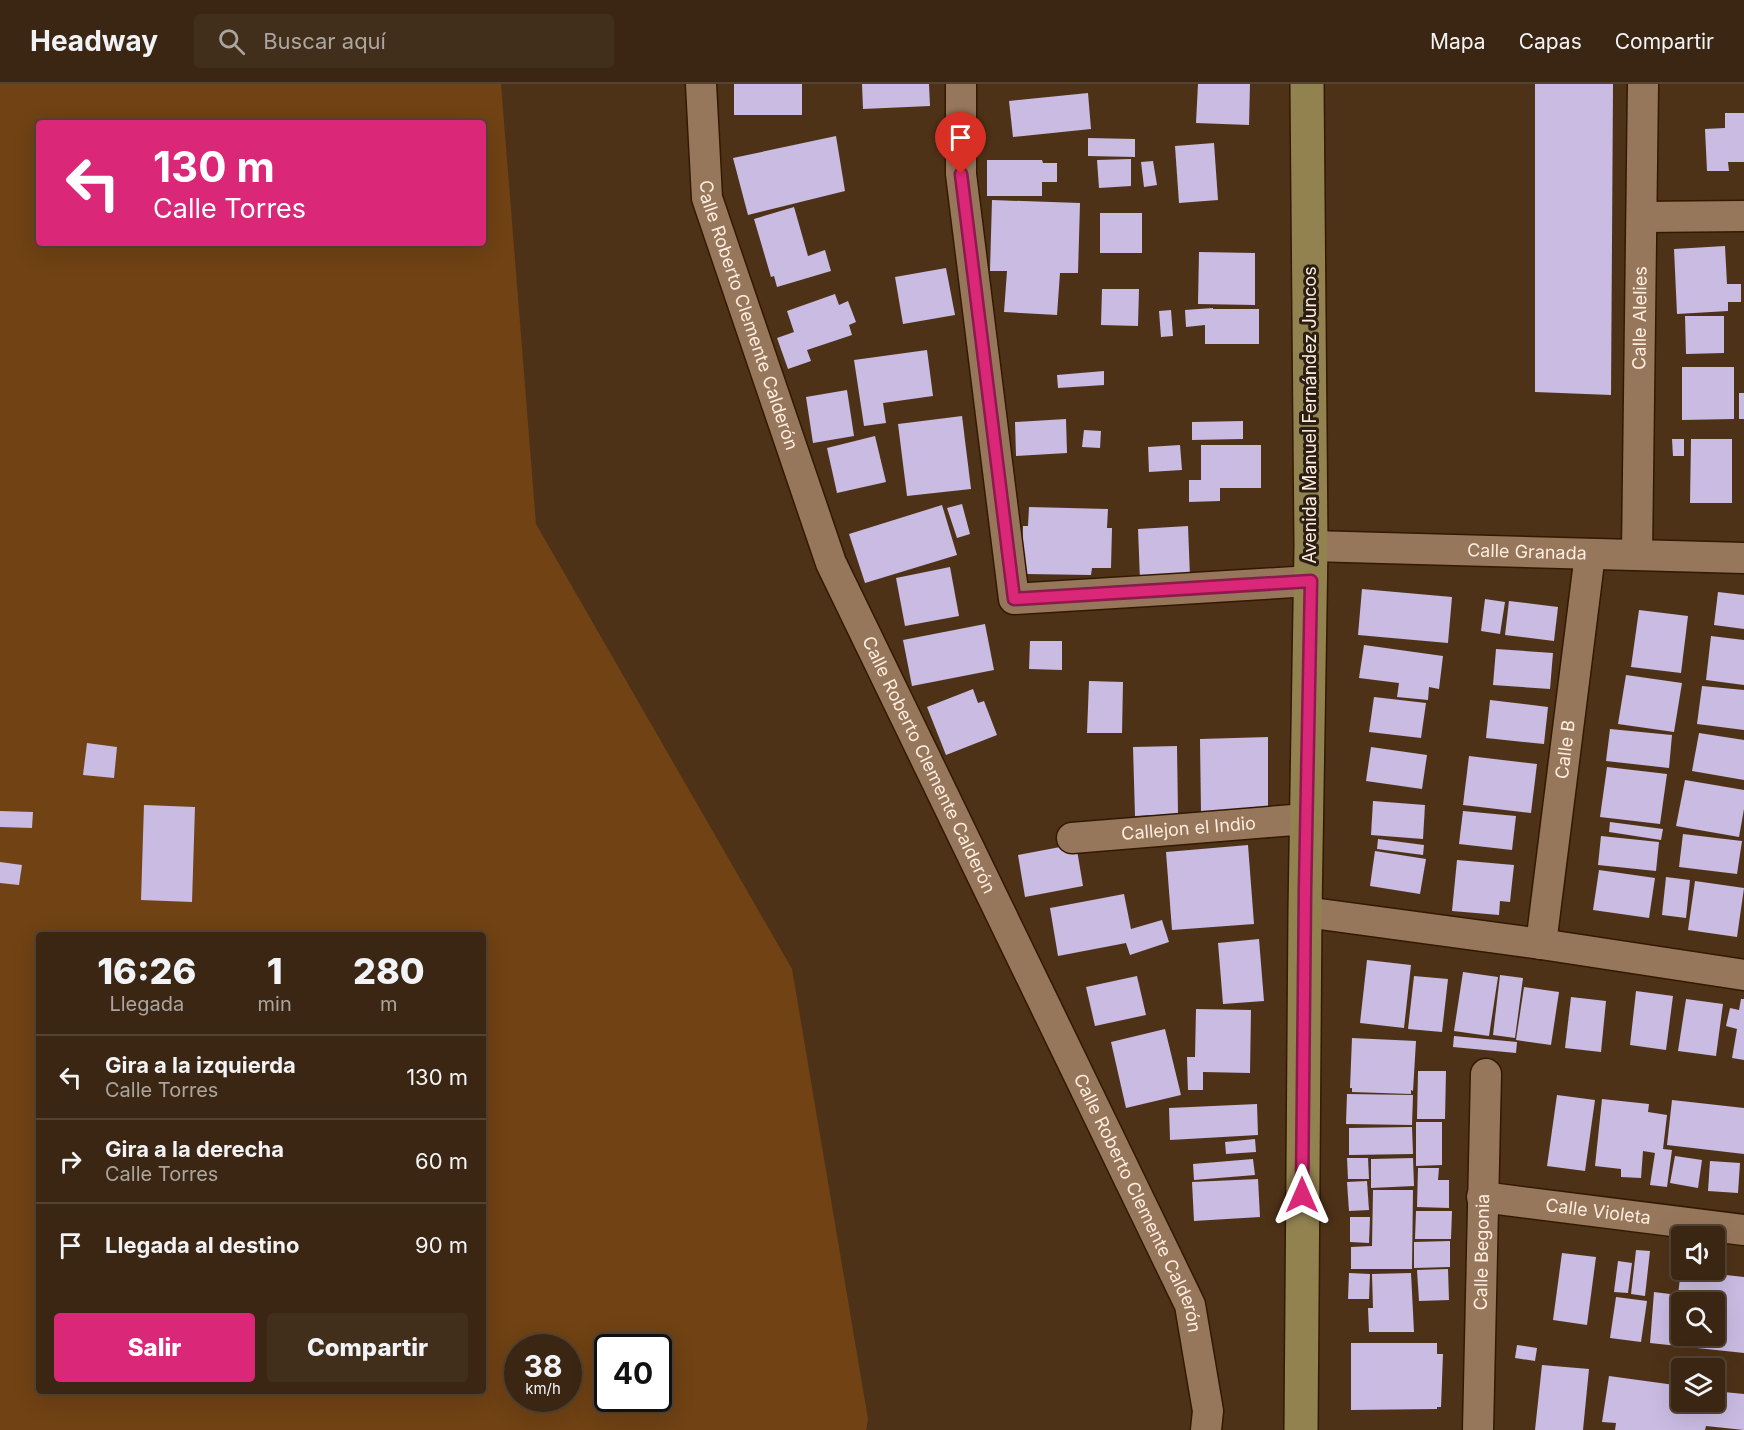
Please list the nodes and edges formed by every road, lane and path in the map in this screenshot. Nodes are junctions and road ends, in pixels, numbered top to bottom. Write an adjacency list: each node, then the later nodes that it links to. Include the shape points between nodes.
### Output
1 (701, 84): 20 (street, Calle Roberto Clemente Calderón, via 707,198 831,563 1190,1305 1208,1411)
2 (961, 84): 11 (street, via 961,174 1014,599)
3 (1307, 84): 7 (street, Avenida Manuel Fernández Juncos)
4 (1643, 84): 6 (street, Calle Alelies)
5 (1744, 216): 6 (street)
6 (1642, 217): 9 (street, Calle Alelies)
7 (1311, 546): 8 (street, Calle Granada); 11 (street, Avenida Manuel Fernández Juncos)
8 (1590, 554): 9 (street, Calle Granada); 15 (street, Calle B)
9 (1637, 554): 10 (street, Calle Granada)
10 (1744, 558)
11 (1311, 581): 12 (street, Avenida Manuel Fernández Juncos)
12 (1306, 819): 13 (street, Callejon el Indio); 14 (street, Avenida Manuel Fernández Juncos)
13 (1072, 838)
14 (1305, 912): 15 (street); 21 (street, Avenida Manuel Fernández Juncos)
15 (1541, 944): 16 (street)
16 (1744, 975)
17 (1486, 1074): 18 (street, Calle Begonia)
18 (1482, 1197): 19 (street, Calle Violeta); 22 (street, Calle Begonia)
19 (1744, 1230)
20 (1206, 1430)
21 (1301, 1430)
22 (1478, 1430)

